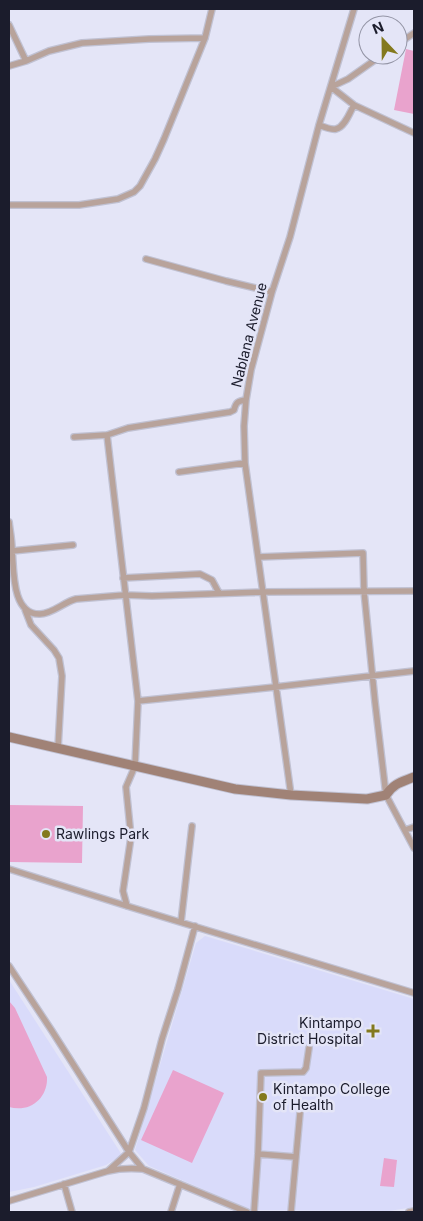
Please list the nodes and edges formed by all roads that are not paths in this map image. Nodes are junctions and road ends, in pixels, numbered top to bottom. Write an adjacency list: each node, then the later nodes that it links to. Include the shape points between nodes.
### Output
1 (212, 9): 4 (street)
2 (354, 9): 8 (street, Nablana Avenue)
3 (9, 25): 5 (street)
4 (205, 38): 5 (street, via 82,43 48,51); 12 (street, via 155,159 134,192 118,199 79,205)
5 (26, 61): 7 (street)
6 (368, 65): 8 (street)
7 (9, 66)
8 (331, 86): 9 (street); 10 (street, Nablana Avenue)
9 (354, 105): 10 (street, via 339,128); 11 (street)
10 (319, 125): 14 (street, Nablana Avenue)
11 (414, 133)
12 (10, 205)
13 (146, 259): 14 (street)
14 (272, 292): 15 (street, Nablana Avenue, via 250,370)
15 (246, 400): 16 (street, via 235,403 234,410 230,412 128,428); 18 (street, Nablana Avenue)
16 (107, 435): 17 (street); 24 (street)
17 (74, 436)
18 (245, 463): 19 (street); 23 (street, Nablana Avenue)
19 (179, 472)
20 (9, 522): 22 (street)
21 (74, 545): 22 (street)
22 (12, 550): 30 (street, via 16,592)
23 (258, 557): 25 (street, via 363,553); 27 (street, Nablana Avenue)
24 (123, 578): 28 (street, via 200,574 212,580); 29 (street)
25 (364, 591): 26 (street); 27 (street); 32 (street)
26 (414, 591)
27 (262, 592): 28 (street); 33 (street, Nablana Avenue)
28 (219, 593): 29 (street)
29 (125, 596): 30 (street, via 70,600 42,614); 34 (street)
30 (24, 607): 36 (street, via 31,624 54,650 61,666)
31 (414, 671): 32 (street)
32 (373, 677): 33 (street); 40 (street)
33 (275, 687): 34 (street); 39 (street, Nablana Avenue)
34 (138, 701): 37 (street)
35 (9, 737): 36 (main road)
36 (58, 748): 37 (main road)
37 (135, 766): 39 (main road, via 235,788); 46 (street, via 126,786 131,837 123,891)
38 (414, 777): 40 (main road, via 396,784)
39 (291, 794): 40 (main road, via 367,799)
40 (386, 795): 43 (street)
41 (192, 826): 47 (street)
42 (414, 827): 43 (street)
43 (405, 830): 44 (street)
44 (414, 848)
45 (9, 869): 46 (street)
46 (127, 906): 47 (street)
47 (181, 922): 48 (street)
48 (194, 926): 50 (street); 53 (street)
49 (9, 966): 53 (street)
50 (414, 993)
51 (309, 1048): 54 (street, via 303,1072 261,1073)
52 (300, 1113): 55 (street)
53 (129, 1152): 56 (street); 57 (street)
54 (258, 1154): 55 (street); 64 (street)
55 (296, 1157): 65 (street)
56 (143, 1169): 57 (street); 59 (street)
57 (108, 1171): 58 (street)
58 (64, 1184): 60 (street); 61 (street)
59 (180, 1184): 62 (street); 63 (street)
60 (9, 1201)
61 (72, 1212)
62 (171, 1212)
63 (247, 1212)
64 (254, 1212)
65 (290, 1212)
66 (409, 1212): 67 (street)
67 (414, 1212)

